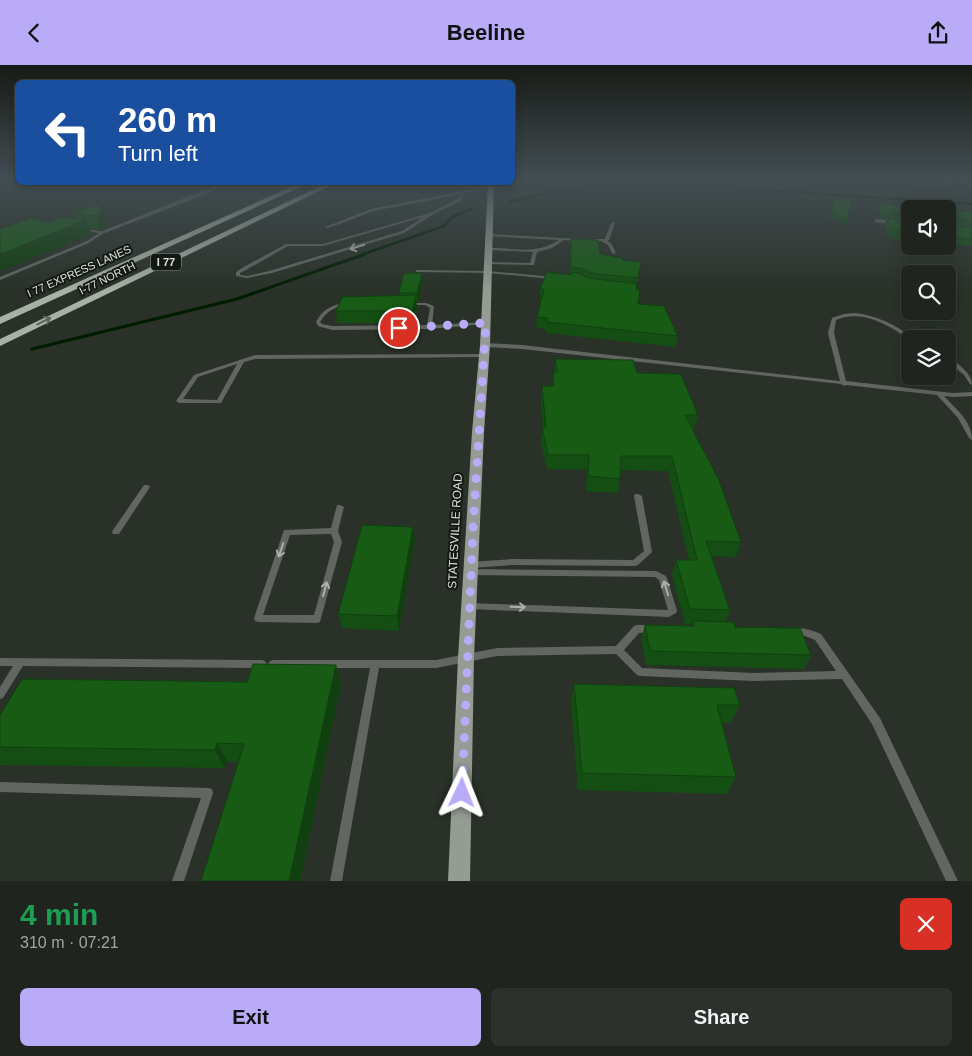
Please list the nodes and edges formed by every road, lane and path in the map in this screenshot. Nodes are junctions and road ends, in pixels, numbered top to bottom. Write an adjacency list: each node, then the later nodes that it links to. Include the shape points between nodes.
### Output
1 (145, 216): 15 (street)
2 (217, 216): 29 (highway, I 77)
3 (230, 216): 30 (highway, I 77 EXPRESS LANES / I 77)
4 (247, 216): 33 (highway, I 77 EXPRESS LANES / I 77)
5 (263, 216): 35 (highway, I-77 NORTH / I 77, one-way to 5)
6 (358, 216): 13 (lane)
7 (424, 216): 8 (lane, one-way to 7, via 403,232 247,277 238,276 238,273 287,245 322,245)
8 (428, 216)
9 (490, 216): 16 (main road, STATESVILLE ROAD)
10 (877, 221): 12 (street)
11 (613, 223): 18 (lane, via 607,240)
12 (901, 223)
13 (327, 227)
14 (77, 228): 15 (lane)
15 (104, 232): 25 (lane, via 88,242)
16 (489, 235): 17 (lane); 19 (main road, STATESVILLE ROAD)
17 (563, 239): 18 (lane); 20 (lane, via 551,247)
18 (603, 241): 21 (lane, via 610,244)
19 (489, 249): 20 (lane); 22 (main road, STATESVILLE ROAD)
20 (535, 251): 22 (lane, via 532,264)
21 (614, 253)
22 (488, 263): 24 (main road, STATESVILLE ROAD)
23 (418, 271): 24 (lane)
24 (488, 272): 26 (lane); 31 (main road, STATESVILLE ROAD)
25 (0, 279)
26 (561, 279)
27 (356, 303): 32 (lane, via 327,309 318,322 332,328)
28 (400, 304): 32 (lane, via 430,305)
29 (0, 311)
30 (0, 321)
31 (486, 323): 32 (lane); 36 (main road, STATESVILLE ROAD)
32 (429, 327)
33 (0, 332)
34 (901, 333): 40 (lane, via 878,319 853,315 834,319 831,333)
35 (0, 343)
36 (485, 351): 37 (lane, via 256,357); 40 (lane, via 522,347); 49 (main road, STATESVILLE ROAD)
37 (242, 361): 37 (lane, via 196,375 179,401 219,402)
38 (956, 367): 39 (lane)
39 (972, 383)
40 (844, 384): 41 (lane)
41 (938, 394): 42 (lane); 43 (lane, via 961,417)
42 (972, 394)
43 (972, 438)
44 (146, 487): 47 (lane)
45 (638, 496): 49 (lane, via 648,552 635,563 512,562)
46 (340, 507): 48 (lane)
47 (116, 531)
48 (334, 531): 48 (lane, one-way to 48, via 287,532 258,618 317,619 338,542)
49 (471, 569): 50 (main road, STATESVILLE ROAD); 50 (lane, one-way to 49, via 668,614 673,611 663,578 656,574)
50 (469, 605): 54 (main road, STATESVILLE ROAD)
51 (661, 629): 53 (lane, via 637,629)
52 (786, 632): 58 (lane, via 806,632 818,637)
53 (618, 650): 54 (lane, via 497,652); 58 (lane, via 640,672 754,677)
54 (466, 658): 57 (lane, via 436,664); 63 (main road, STATESVILLE ROAD)
55 (0, 662): 56 (lane)
56 (20, 663): 57 (lane); 59 (lane)
57 (375, 664): 62 (lane)
58 (844, 675): 64 (lane, via 876,721)
59 (0, 695)
60 (0, 787): 61 (lane, via 208,793)
61 (178, 881)
62 (336, 881)
63 (459, 881)
64 (952, 881)

